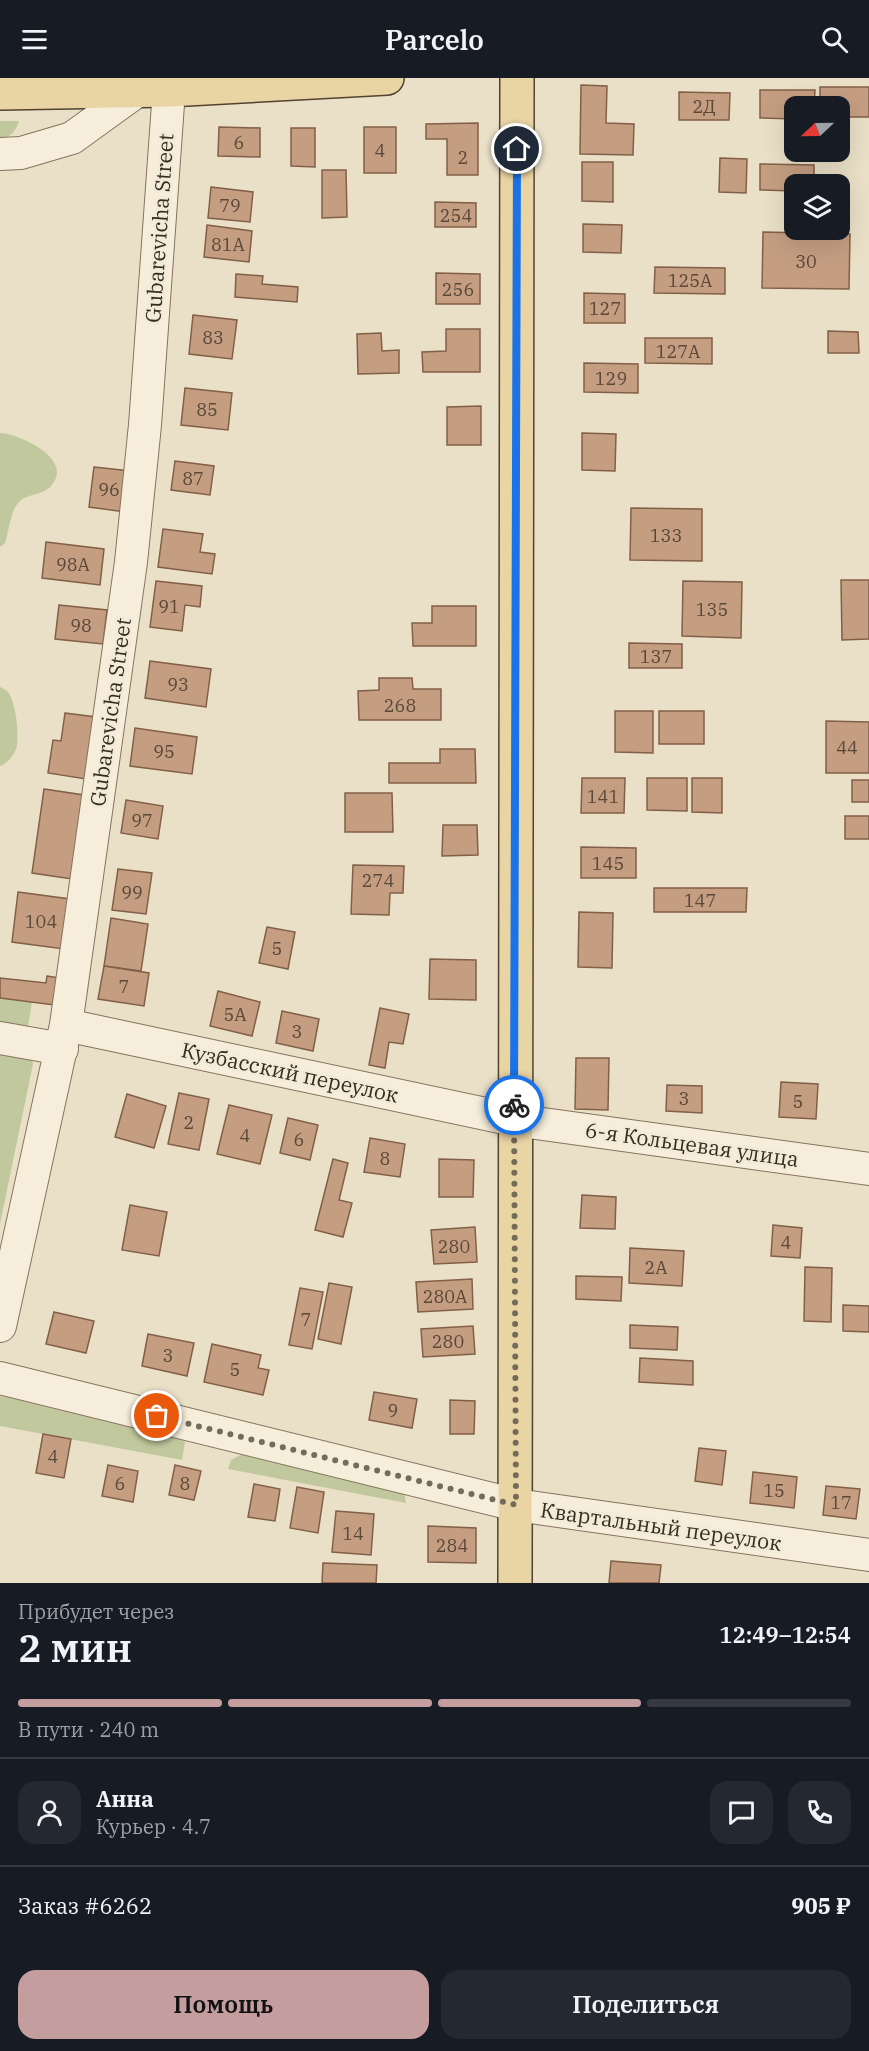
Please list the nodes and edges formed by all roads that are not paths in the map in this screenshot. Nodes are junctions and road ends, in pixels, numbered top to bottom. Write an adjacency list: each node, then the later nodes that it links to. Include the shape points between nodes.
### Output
1 (1, 78): 6 (street)
2 (387, 78): 4 (main road)
3 (517, 78): 10 (main road)
4 (306, 80): 5 (main road)
5 (153, 91): 6 (main road); 7 (street, via 72,138 21,153); 8 (street, Gubarevicha Street, via 145,425 131,562)
6 (0, 93)
7 (0, 154)
8 (64, 1037): 9 (street, Кузбасский переулок); 10 (street, Кузбасский переулок); 12 (street, Gubarevicha Street)
9 (0, 1038)
10 (514, 1120): 11 (street, 6-я Кольцевая улица); 14 (main road)
11 (869, 1169)
12 (0, 1326)
13 (0, 1378): 14 (street, Квартальный переулок)
14 (516, 1505): 15 (street, Квартальный переулок); 16 (main road)
15 (869, 1555)
16 (515, 1583)

